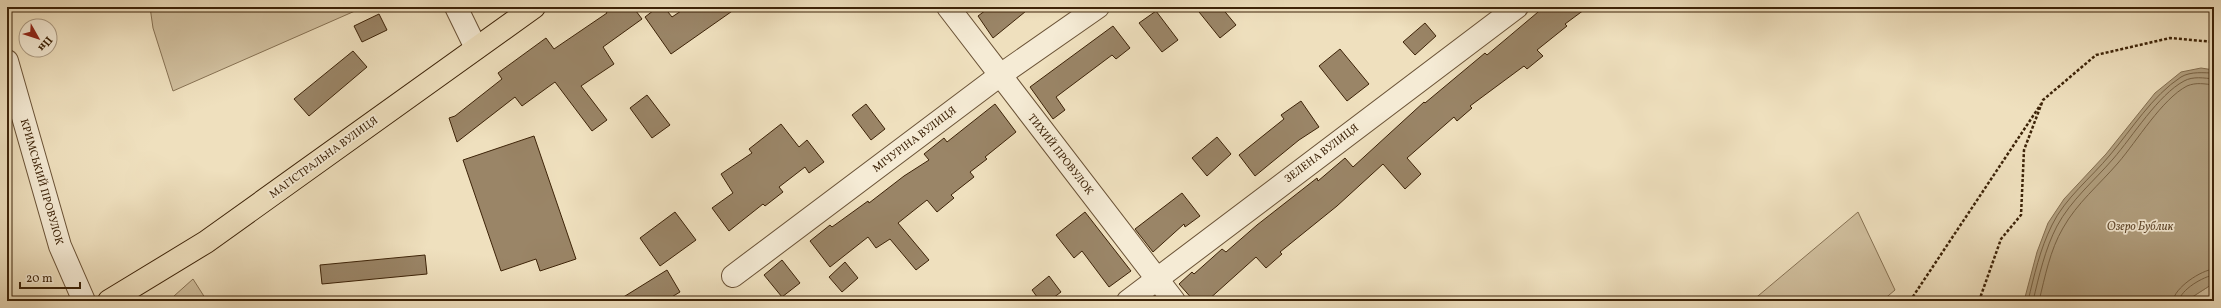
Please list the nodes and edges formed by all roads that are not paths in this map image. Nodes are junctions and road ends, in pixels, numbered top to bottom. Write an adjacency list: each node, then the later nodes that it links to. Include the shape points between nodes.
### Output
1 (456, 7): 6 (street)
2 (534, 7): 6 (main road, МАГІСТРАЛЬНА ВУЛИЦЯ)
3 (948, 7): 8 (street, ТИХИЙ ПРОВУЛОК)
4 (1098, 7): 8 (street, МІЧУРІНА ВУЛИЦЯ)
5 (1516, 7): 10 (street, ЗЕЛЕНА ВУЛИЦЯ)
6 (476, 48): 12 (main road, МАГІСТРАЛЬНА ВУЛИЦЯ, via 206,242)
7 (7, 61): 11 (street, КРИМСЬКИЙ ПРОВУЛОК, via 58,240)
8 (1000, 76): 9 (street, МІЧУРІНА ВУЛИЦЯ); 10 (street, ТИХИЙ ПРОВУЛОК)
9 (734, 276)
10 (1157, 280): 13 (street, ЗЕЛЕНА ВУЛИЦЯ); 14 (street, ТИХИЙ ПРОВУЛОК)
11 (84, 301)
12 (108, 301)
13 (1128, 301)
14 (1174, 301)

